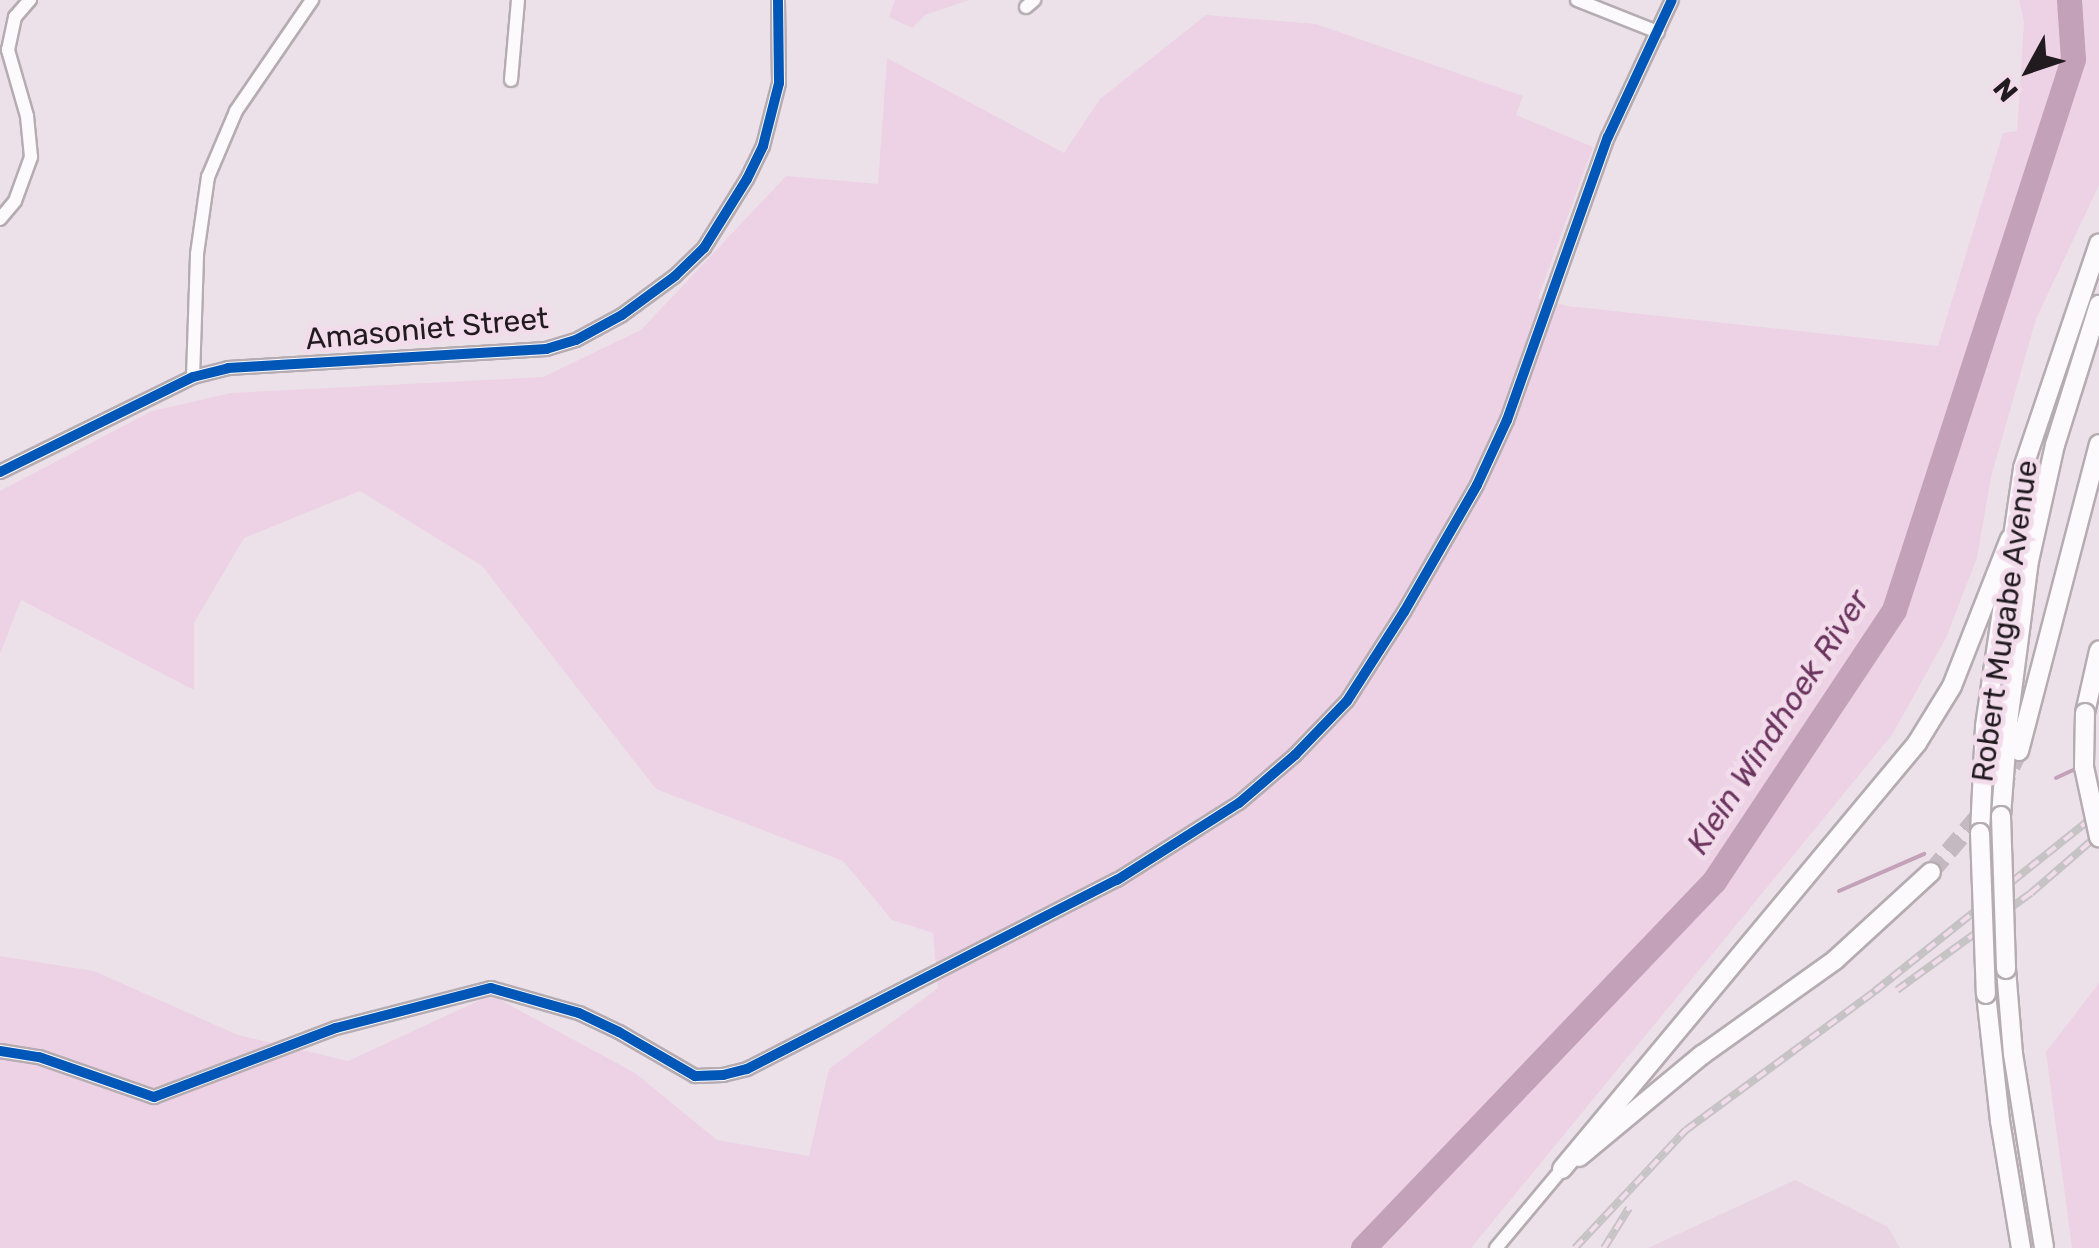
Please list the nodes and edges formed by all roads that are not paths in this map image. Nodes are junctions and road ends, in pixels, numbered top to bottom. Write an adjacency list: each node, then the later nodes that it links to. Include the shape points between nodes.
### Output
1 (30, 0): 9 (street, via 15,17 8,50 31,157 15,201)
2 (312, 0): 12 (street, via 236,112 208,177)
3 (518, 0): 8 (street)
4 (778, 0): 12 (street, Amasoniet Street, via 779,83 747,180 704,248 622,316 546,349 228,368)
5 (1577, 0): 7 (street)
6 (1672, 0): 7 (street)
7 (1658, 32): 20 (street, via 1608,137 1507,420 1477,485 1346,701 1239,803 1117,880 747,1068 695,1076 620,1032 491,988 336,1028 154,1097 39,1058)
8 (511, 80)
9 (0, 219)
10 (2099, 244): 15 (main road, Robert Mugabe Avenue, via 2034,428)
11 (2099, 305): 24 (main road, Robert Mugabe Avenue, bridge, via 2058,433 2029,561 2002,816 2013,1054)
12 (192, 377): 14 (street, Amasoniet Street)
13 (2099, 444): 17 (main road)
14 (0, 472)
15 (2010, 539): 21 (main road, via 1952,686 1918,743); 23 (main road, Robert Mugabe Avenue, bridge, via 1985,726 1980,833 1986,994)
16 (2099, 651): 18 (main road, bridge, via 2085,713 2084,767)
17 (2019, 751)
18 (2099, 837)
19 (1931, 872): 21 (main road, via 1835,960 1702,1055)
20 (0, 1052)
21 (1562, 1169): 22 (street)
22 (1496, 1248)
23 (2021, 1248)
24 (2044, 1248)

